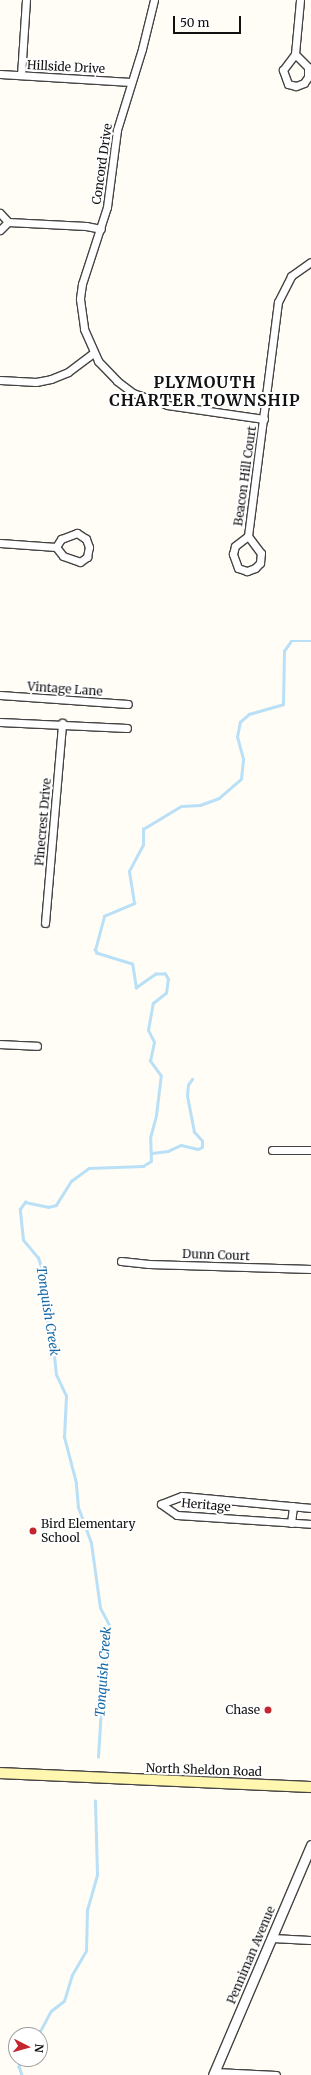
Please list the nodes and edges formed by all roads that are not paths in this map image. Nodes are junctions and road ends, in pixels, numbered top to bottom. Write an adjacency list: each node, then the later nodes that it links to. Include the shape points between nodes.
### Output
1 (26, 0): 6 (street)
2 (154, 0): 7 (street, Concord Drive, via 142,49)
3 (300, 0): 4 (street)
4 (295, 54)
5 (0, 74): 6 (street, Hillside Drive)
6 (21, 75): 7 (street, Hillside Drive)
7 (130, 82): 10 (street, Concord Drive, via 117,130 111,188)
8 (0, 213): 9 (street)
9 (8, 222): 10 (street); 11 (street)
10 (101, 229): 13 (street, Concord Drive, via 86,268 80,299 84,329)
11 (0, 230)
12 (311, 262): 15 (street, Beacon Hill Court, via 291,276 278,302)
13 (93, 353): 14 (street, via 68,372 51,379 36,382); 15 (street, via 117,381 148,400)
14 (0, 380)
15 (264, 419): 16 (street, Beacon Hill Court)
16 (248, 536): 16 (street, Beacon Hill Court, via 235,546 233,554 238,568 246,571 260,563 261,553)
17 (0, 543): 18 (street)
18 (56, 547): 18 (street, via 63,556 80,562 87,557 89,547 86,539 77,534 61,539)
19 (0, 695): 20 (street, Vintage Lane)
20 (128, 704)
21 (0, 722): 22 (street)
22 (62, 723): 23 (street); 24 (street, Pinecrest Drive)
23 (127, 728)
24 (45, 923)
25 (0, 1044): 26 (street)
26 (37, 1046)
27 (272, 1150): 28 (street)
28 (311, 1150)
29 (121, 1261): 30 (street, Dunn Court)
30 (311, 1269)
31 (292, 1506): 32 (street, Heritage); 33 (street); 33 (street, Heritage, via 182,1496 161,1504 177,1515)
32 (311, 1508)
33 (291, 1523): 34 (street, Heritage)
34 (311, 1524)
35 (0, 1773): 36 (main road, North Sheldon Road)
36 (311, 1787)
37 (311, 1845): 38 (street, Penniman Avenue)
38 (271, 1938): 39 (street); 40 (street, Penniman Avenue)
39 (311, 1940)
40 (214, 2074): 41 (street)
41 (276, 2075)

